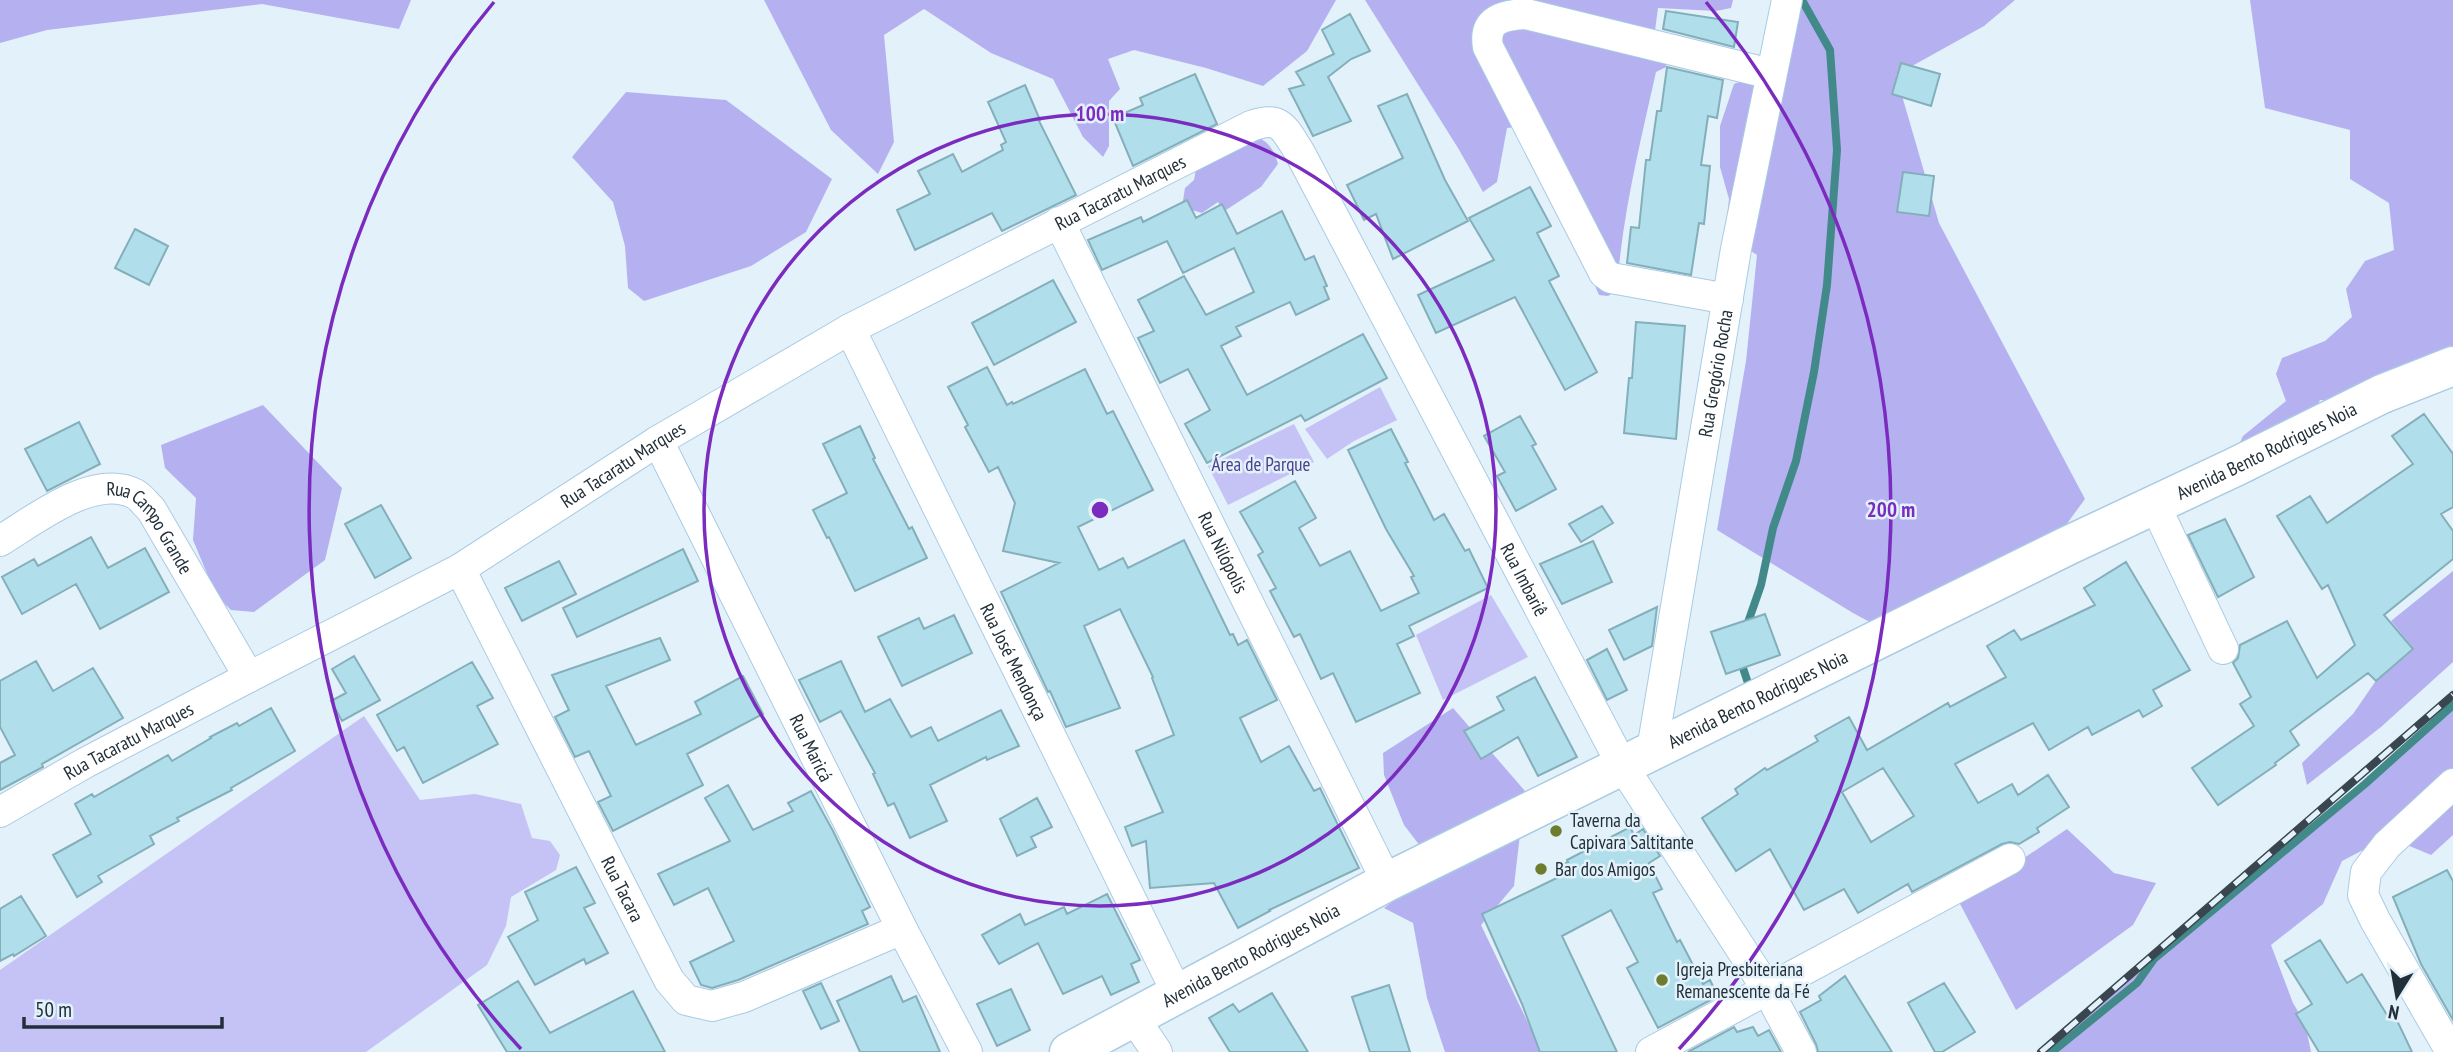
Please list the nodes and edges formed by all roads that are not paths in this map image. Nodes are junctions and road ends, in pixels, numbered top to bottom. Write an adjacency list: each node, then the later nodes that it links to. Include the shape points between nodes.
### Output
1 (1787, 0): 2 (street, Rua Gregório Rocha)
2 (1771, 74): 5 (street, Rua Gregório Rocha); 5 (street, via 1526,14 1508,14 1497,20 1487,37 1488,47 1604,273)
3 (1251, 126): 4 (street, Rua Tacaratu Marques); 14 (street, Rua Imbariê, via 1267,120 1278,124 1300,153)
4 (1059, 222): 6 (street, Rua Tacaratu Marques); 18 (street, Rua Nilópolis)
5 (1728, 299): 14 (street, Rua Gregório Rocha)
6 (850, 329): 8 (street, Rua Tacaratu Marques); 21 (street, Rua José Mendonça)
7 (2453, 366): 9 (street, Avenida Bento Rodrigues Noia, via 2382,394)
8 (658, 441): 11 (street, Rua Tacaratu Marques); 19 (street, Rua Maricá)
9 (2155, 505): 12 (street); 14 (street, Avenida Bento Rodrigues Noia)
10 (0, 541): 13 (street, Rua Campo Grande, via 89,491 111,488 135,494 151,509)
11 (460, 569): 13 (street, Rua Tacaratu Marques); 19 (street, Rua Tacara, via 669,980 686,1000 712,1006 744,997)
12 (2223, 649)
13 (249, 677): 16 (street, Rua Tacaratu Marques)
14 (1637, 757): 18 (street, Avenida Bento Rodrigues Noia); 20 (street, Rua Imbariê)
15 (2453, 784): 28 (street, via 2387,845 2366,872 2363,895)
16 (0, 812)
17 (2010, 859): 20 (street)
18 (1387, 882): 21 (street, Avenida Bento Rodrigues Noia)
19 (902, 929): 23 (street, Rua Maricá)
20 (1767, 989): 26 (street); 27 (street, Rua Imbariê)
21 (1178, 995): 22 (street, Avenida Bento Rodrigues Noia)
22 (1134, 1018): 24 (street, Avenida Bento Rodrigues Noia); 25 (street)
23 (967, 1052)
24 (1069, 1052)
25 (1157, 1052)
26 (1651, 1052)
27 (1801, 1052)
28 (2451, 1052)

